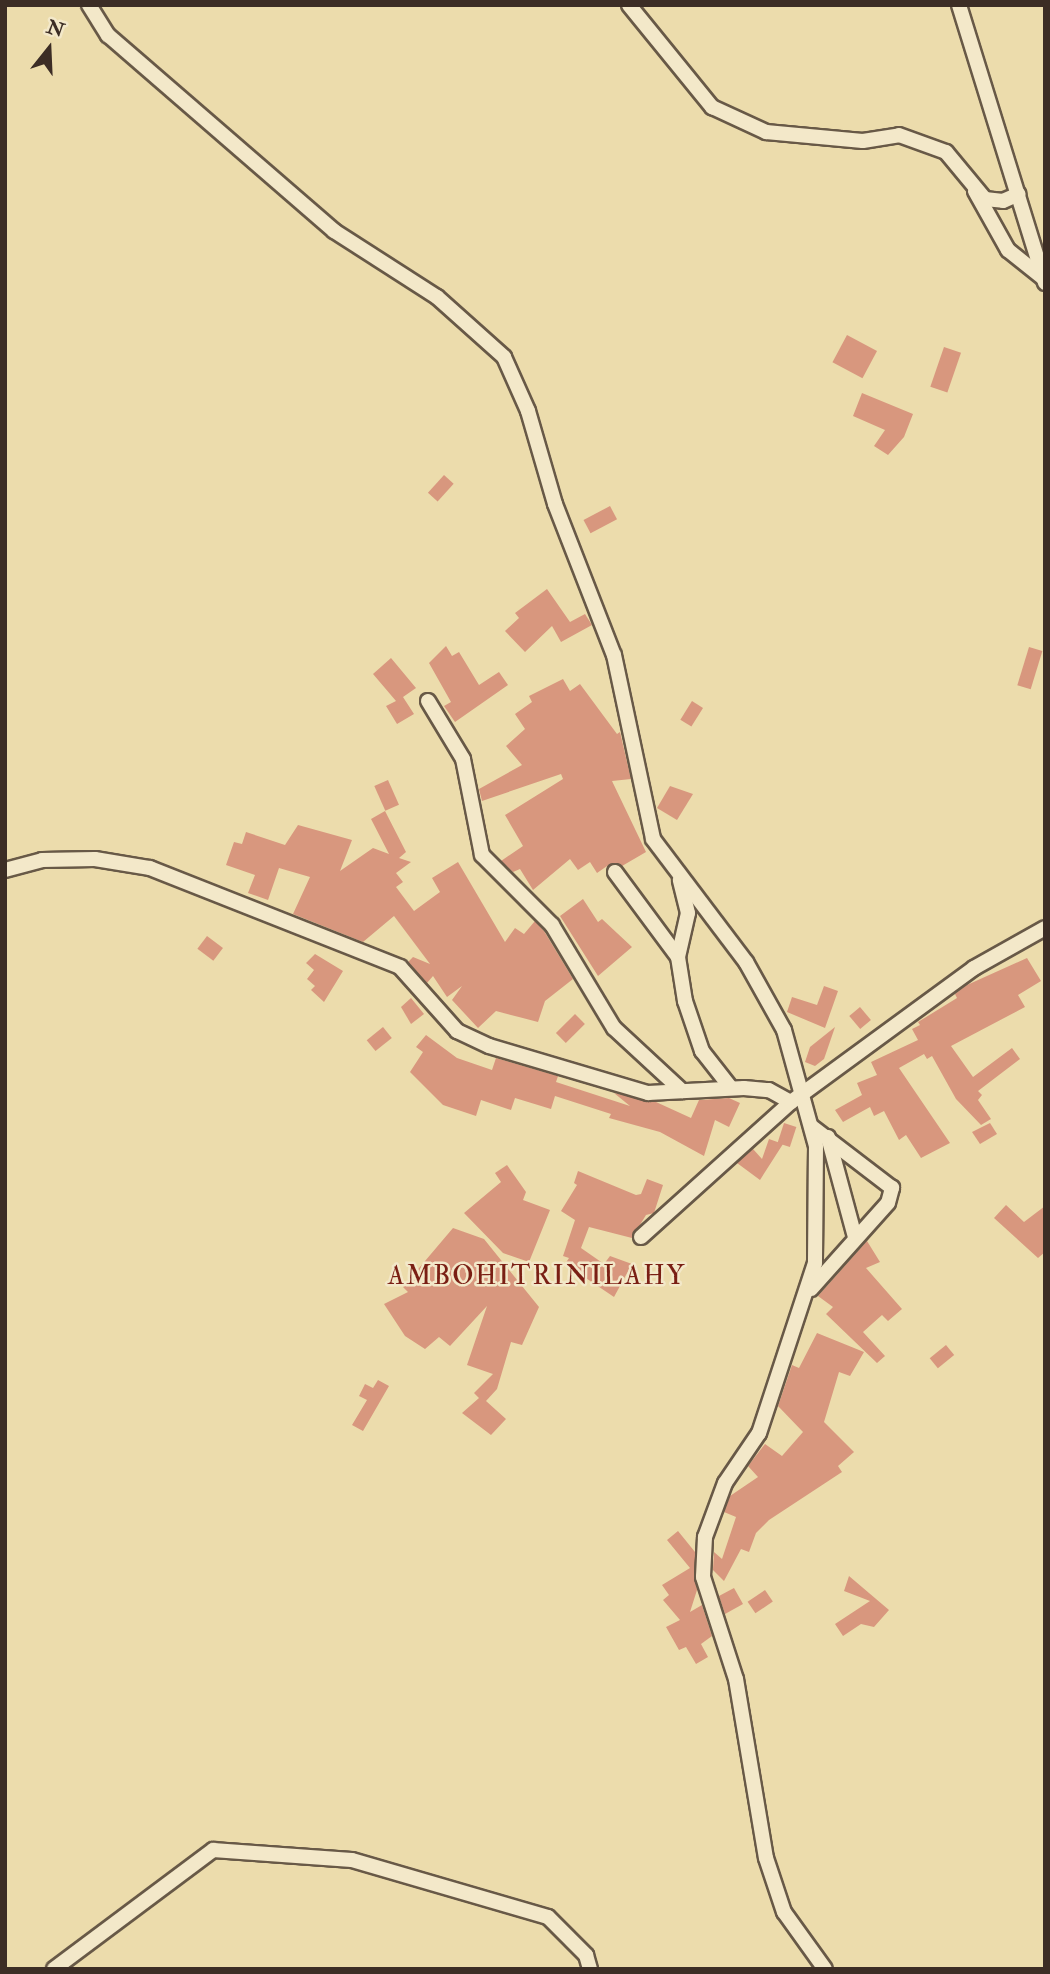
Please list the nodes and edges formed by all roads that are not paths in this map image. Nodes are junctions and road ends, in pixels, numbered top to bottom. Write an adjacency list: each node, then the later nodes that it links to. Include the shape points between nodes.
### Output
1 (89, 5): 8 (street, via 107,34 334,232 437,297 504,357 528,411 555,504 614,655 653,839)
2 (629, 5): 4 (street, via 712,107 766,132 863,141 899,135 946,152)
3 (959, 5): 5 (street)
4 (974, 190): 5 (street, via 985,199 1003,201); 6 (street, via 1007,250)
5 (1019, 194): 6 (street)
6 (1044, 280)
7 (428, 701): 14 (street, via 463,759 482,855 552,925 614,1028)
8 (675, 867): 12 (street, via 688,913); 15 (street, via 746,962 784,1030)
9 (5, 870): 14 (street, via 42,860 95,859 149,867 400,967 457,1031 489,1046 624,1088 648,1093)
10 (615, 872): 12 (street)
11 (1045, 928): 15 (street, via 974,968)
12 (678, 957): 13 (street, via 685,1001 702,1051)
13 (731, 1088): 14 (street); 15 (street, via 769,1090)
14 (682, 1091)
15 (796, 1098): 16 (street); 18 (street)
16 (811, 1126): 17 (street); 20 (street, via 818,1186 815,1263)
17 (828, 1138): 19 (street); 19 (street, via 892,1188 888,1203)
18 (641, 1237)
19 (855, 1237): 20 (street)
20 (804, 1297): 23 (street, via 759,1433 725,1483 705,1537 703,1577 736,1679 766,1858 784,1912)
21 (54, 1969): 22 (street, via 213,1850 352,1860 548,1917 586,1955)
22 (590, 1969)
23 (825, 1969)

